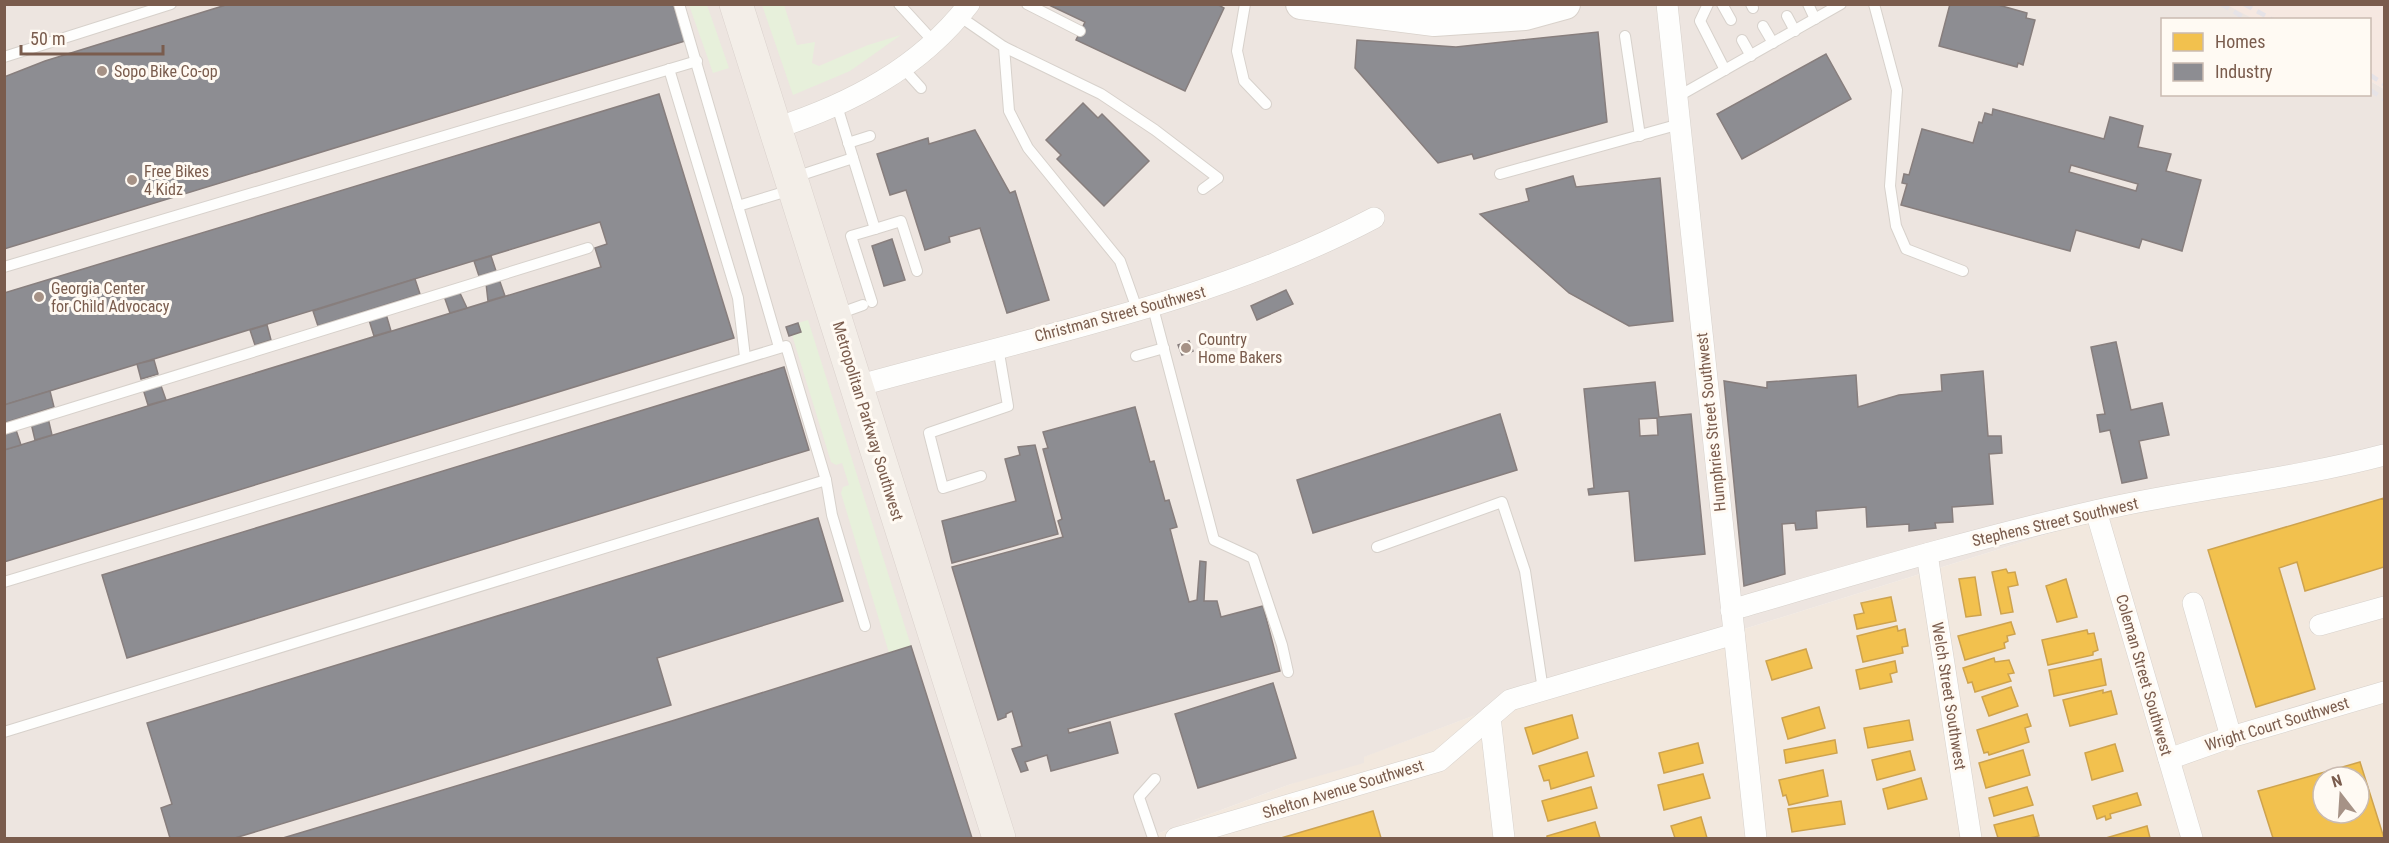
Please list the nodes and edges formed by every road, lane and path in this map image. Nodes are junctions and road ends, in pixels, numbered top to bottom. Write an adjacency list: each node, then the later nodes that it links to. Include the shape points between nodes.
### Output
1 (171, 4): 28 (lane)
2 (679, 4): 29 (lane)
3 (736, 4): 38 (main road, Metropolitan Parkway Southwest)
4 (899, 4): 24 (lane)
5 (1027, 4): 20 (lane)
6 (1245, 4): 35 (lane, via 1237,51 1244,81)
7 (1300, 4): 8 (main road, via 1434,21 1525,15)
8 (1565, 4)
9 (1667, 4): 34 (street, Humphries Street Southwest)
10 (1708, 4): 32 (lane, via 1700,21)
11 (1722, 4): 18 (lane)
12 (1808, 4): 17 (lane)
13 (1841, 4): 17 (lane)
14 (1874, 4): 52 (lane, via 1897,90 1890,186 1896,226 1906,249)
15 (964, 10): 24 (street); 26 (lane)
16 (1787, 16): 21 (lane)
17 (1815, 19): 21 (lane)
18 (1731, 20)
19 (1763, 26): 25 (lane)
20 (1080, 31)
21 (1794, 31): 25 (lane)
22 (1625, 36): 40 (lane)
23 (1742, 40): 27 (lane)
24 (933, 41): 30 (street)
25 (1773, 43): 27 (lane)
26 (1004, 47): 45 (lane, via 1101,94 1155,130 1218,178); 53 (lane, via 1009,111 1018,130 1028,148 1120,261)
27 (1751, 56): 32 (lane)
28 (4, 57)
29 (697, 62): 31 (lane); 46 (lane)
30 (903, 68): 33 (lane); 36 (street)
31 (669, 69): 50 (lane); 59 (lane, via 738,298)
32 (1725, 70): 34 (lane)
33 (921, 88)
34 (1677, 97): 37 (street, Humphries Street Southwest)
35 (1266, 104)
36 (837, 106): 38 (street); 41 (lane)
37 (1680, 124): 40 (lane); 71 (street, Humphries Street Southwest)
38 (776, 128): 44 (main road, Metropolitan Parkway Southwest)
39 (870, 136): 41 (lane)
40 (1640, 136): 43 (lane)
41 (848, 143): 42 (lane)
42 (853, 158): 44 (lane); 48 (lane)
43 (1500, 174)
44 (793, 183): 46 (lane); 54 (main road, Metropolitan Parkway Southwest)
45 (1203, 189)
46 (738, 206): 55 (lane)
47 (1374, 218): 53 (street, Christman Street Southwest, via 1329,241 1212,288)
48 (875, 229): 51 (lane, via 901,221); 54 (lane, via 851,236)
49 (588, 248): 61 (lane)
50 (4, 267)
51 (917, 271)
52 (1963, 271)
53 (1145, 307): 56 (street, Christman Street Southwest); 57 (lane)
54 (857, 308): 60 (main road, Metropolitan Parkway Southwest)
55 (779, 347): 59 (lane); 64 (lane, via 786,346)
56 (998, 347): 60 (street, Christman Street Southwest); 63 (lane, via 1008,406 929,433 943,488)
57 (1164, 348): 58 (lane); 75 (lane, via 1214,540 1253,558)
58 (1136, 356)
59 (745, 357): 68 (lane)
60 (856, 386): 83 (main road, Metropolitan Parkway Southwest)
61 (4, 429)
62 (2385, 455): 65 (street, Stephens Street Southwest, via 2331,469 2211,487)
63 (981, 476)
64 (826, 480): 73 (lane, via 832,515); 79 (lane)
65 (2096, 511): 67 (street, Stephens Street Southwest); 81 (street, Coleman Street Southwest)
66 (1377, 547): 76 (lane, via 1502,502 1525,571)
67 (1928, 554): 71 (street, Stephens Street Southwest); 88 (street, Welch Street Southwest)
68 (4, 582)
69 (2193, 603): 80 (street)
70 (2385, 607): 72 (street)
71 (1731, 610): 74 (street, Humphries Street Southwest)
72 (2320, 625)
73 (865, 626)
74 (1734, 634): 76 (street, Shelton Avenue Southwest); 87 (street, Humphries Street Southwest)
75 (1288, 672)
76 (1543, 690): 78 (street, Shelton Avenue Southwest, via 1509,700)
77 (2385, 692): 80 (street, Wright Court Southwest)
78 (1490, 717): 85 (street, Shelton Avenue Southwest, via 1439,761); 86 (street)
79 (4, 732)
80 (2231, 736): 81 (street, Wright Court Southwest)
81 (2169, 759): 89 (street, Coleman Street Southwest)
82 (1155, 779): 84 (lane, via 1139,797)
83 (999, 838)
84 (1153, 838)
85 (1176, 838)
86 (1504, 838)
87 (1756, 838)
88 (1971, 838)
89 (2193, 838)

